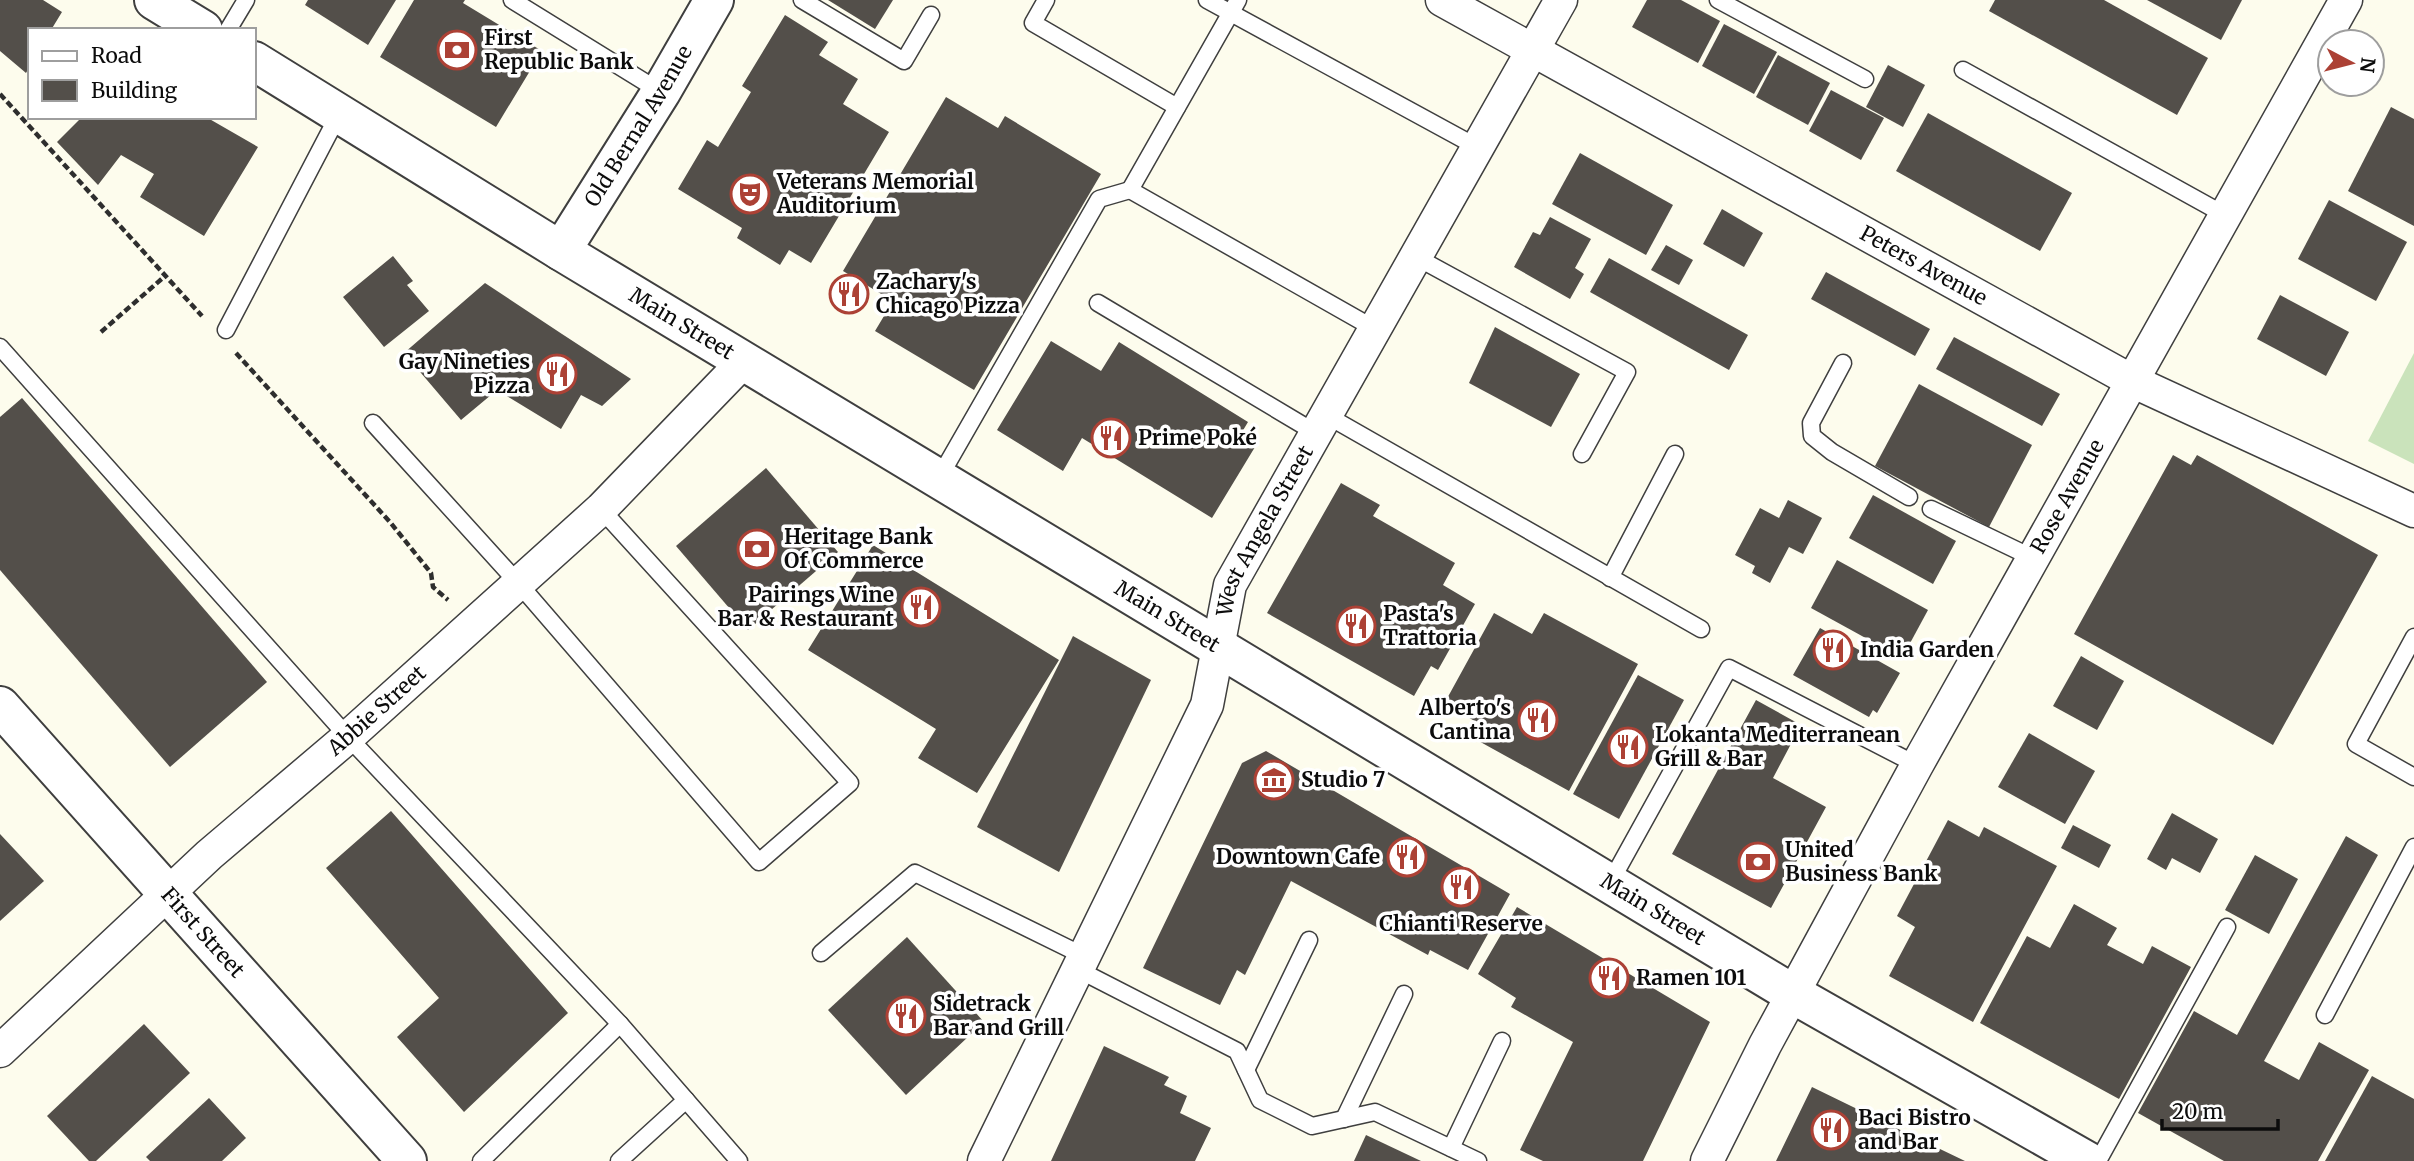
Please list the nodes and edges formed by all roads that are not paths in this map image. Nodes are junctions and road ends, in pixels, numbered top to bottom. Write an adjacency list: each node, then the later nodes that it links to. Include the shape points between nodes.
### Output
1 (154, 0): 14 (street)
2 (246, 0): 15 (lane)
3 (512, 0): 20 (lane)
4 (714, 0): 20 (street, Old Bernal Avenue)
5 (802, 0): 13 (lane, via 904,61)
6 (1046, 0): 21 (lane, via 1033,23)
7 (1207, 0): 12 (lane)
8 (1442, 0): 16 (street, Peters Avenue)
9 (1561, 0): 16 (street, West Angela Street)
10 (1718, 0): 19 (lane)
11 (2346, 0): 25 (street, Rose Avenue)
12 (1234, 6): 21 (lane); 23 (lane, via 1379,95)
13 (931, 15)
14 (200, 28)
15 (229, 28)
16 (1532, 50): 23 (street, West Angela Street); 34 (street, Peters Avenue)
17 (256, 62): 22 (street, Main Street)
18 (1964, 70): 25 (lane)
19 (1865, 79)
20 (661, 92): 26 (street, Old Bernal Avenue)
21 (1177, 107): 24 (lane)
22 (339, 114): 26 (street, Main Street); 29 (lane)
23 (1478, 148): 27 (street, West Angela Street)
24 (1130, 190): 30 (lane); 39 (lane, via 1100,199)
25 (2225, 215): 34 (street, Rose Avenue)
26 (561, 251): 32 (street, Main Street)
27 (1416, 257): 30 (street, West Angela Street); 37 (lane, via 1627,372)
28 (1098, 303): 36 (lane)
29 (219, 328)
30 (1376, 329): 36 (street, West Angela Street)
31 (1, 350): 51 (lane)
32 (744, 361): 39 (street, Main Street); 41 (street, Abbie Street)
33 (1843, 363): 40 (lane, via 1811,422 1812,436)
34 (2132, 381): 43 (street, Peters Avenue); 44 (street, Rose Avenue)
35 (373, 423): 46 (lane)
36 (1321, 424): 45 (lane); 49 (street, West Angela Street, via 1230,585)
37 (1582, 454)
38 (1675, 454): 45 (lane)
39 (939, 478): 49 (street, Main Street)
40 (1909, 497)
41 (601, 509): 46 (street, Abbie Street); 46 (lane, via 850,783 759,862)
42 (1931, 509): 44 (lane)
43 (2414, 511)
44 (2033, 558): 52 (street, Rose Avenue)
45 (1611, 578): 47 (lane)
46 (519, 584): 51 (street, Abbie Street)
47 (1701, 629)
48 (2414, 637): 53 (lane, via 2357,744)
49 (1218, 647): 55 (street, Main Street); 60 (street, West Angela Street, via 1207,705)
50 (0, 706): 56 (street, First Street)
51 (348, 737): 56 (street, Abbie Street); 64 (lane)
52 (1917, 765): 55 (lane, via 1729,668); 62 (street, Rose Avenue)
53 (2414, 777)
54 (2414, 847): 63 (lane)
55 (1610, 883): 62 (street, Main Street)
56 (168, 892): 66 (street, Abbie Street); 71 (street, First Street)
57 (2227, 927): 79 (lane)
58 (1310, 940): 67 (lane)
59 (821, 953): 60 (lane, via 915,873)
60 (1082, 963): 67 (lane, via 1237,1051); 75 (street, West Angela Street)
61 (1404, 994): 69 (lane)
62 (1793, 994): 77 (street, Rose Avenue); 78 (street, Main Street)
63 (2325, 1015)
64 (620, 1024): 68 (lane); 72 (lane)
65 (1502, 1041): 70 (lane)
66 (0, 1051)
67 (1246, 1070): 69 (lane, via 1260,1100 1312,1126)
68 (686, 1100): 73 (lane); 74 (lane)
69 (1344, 1119): 70 (lane, via 1375,1112)
70 (1451, 1148): 76 (lane)
71 (407, 1161)
72 (481, 1161)
73 (619, 1161)
74 (739, 1161)
75 (984, 1161)
76 (1478, 1161)
77 (1707, 1161)
78 (2087, 1161)
79 (2098, 1161)

